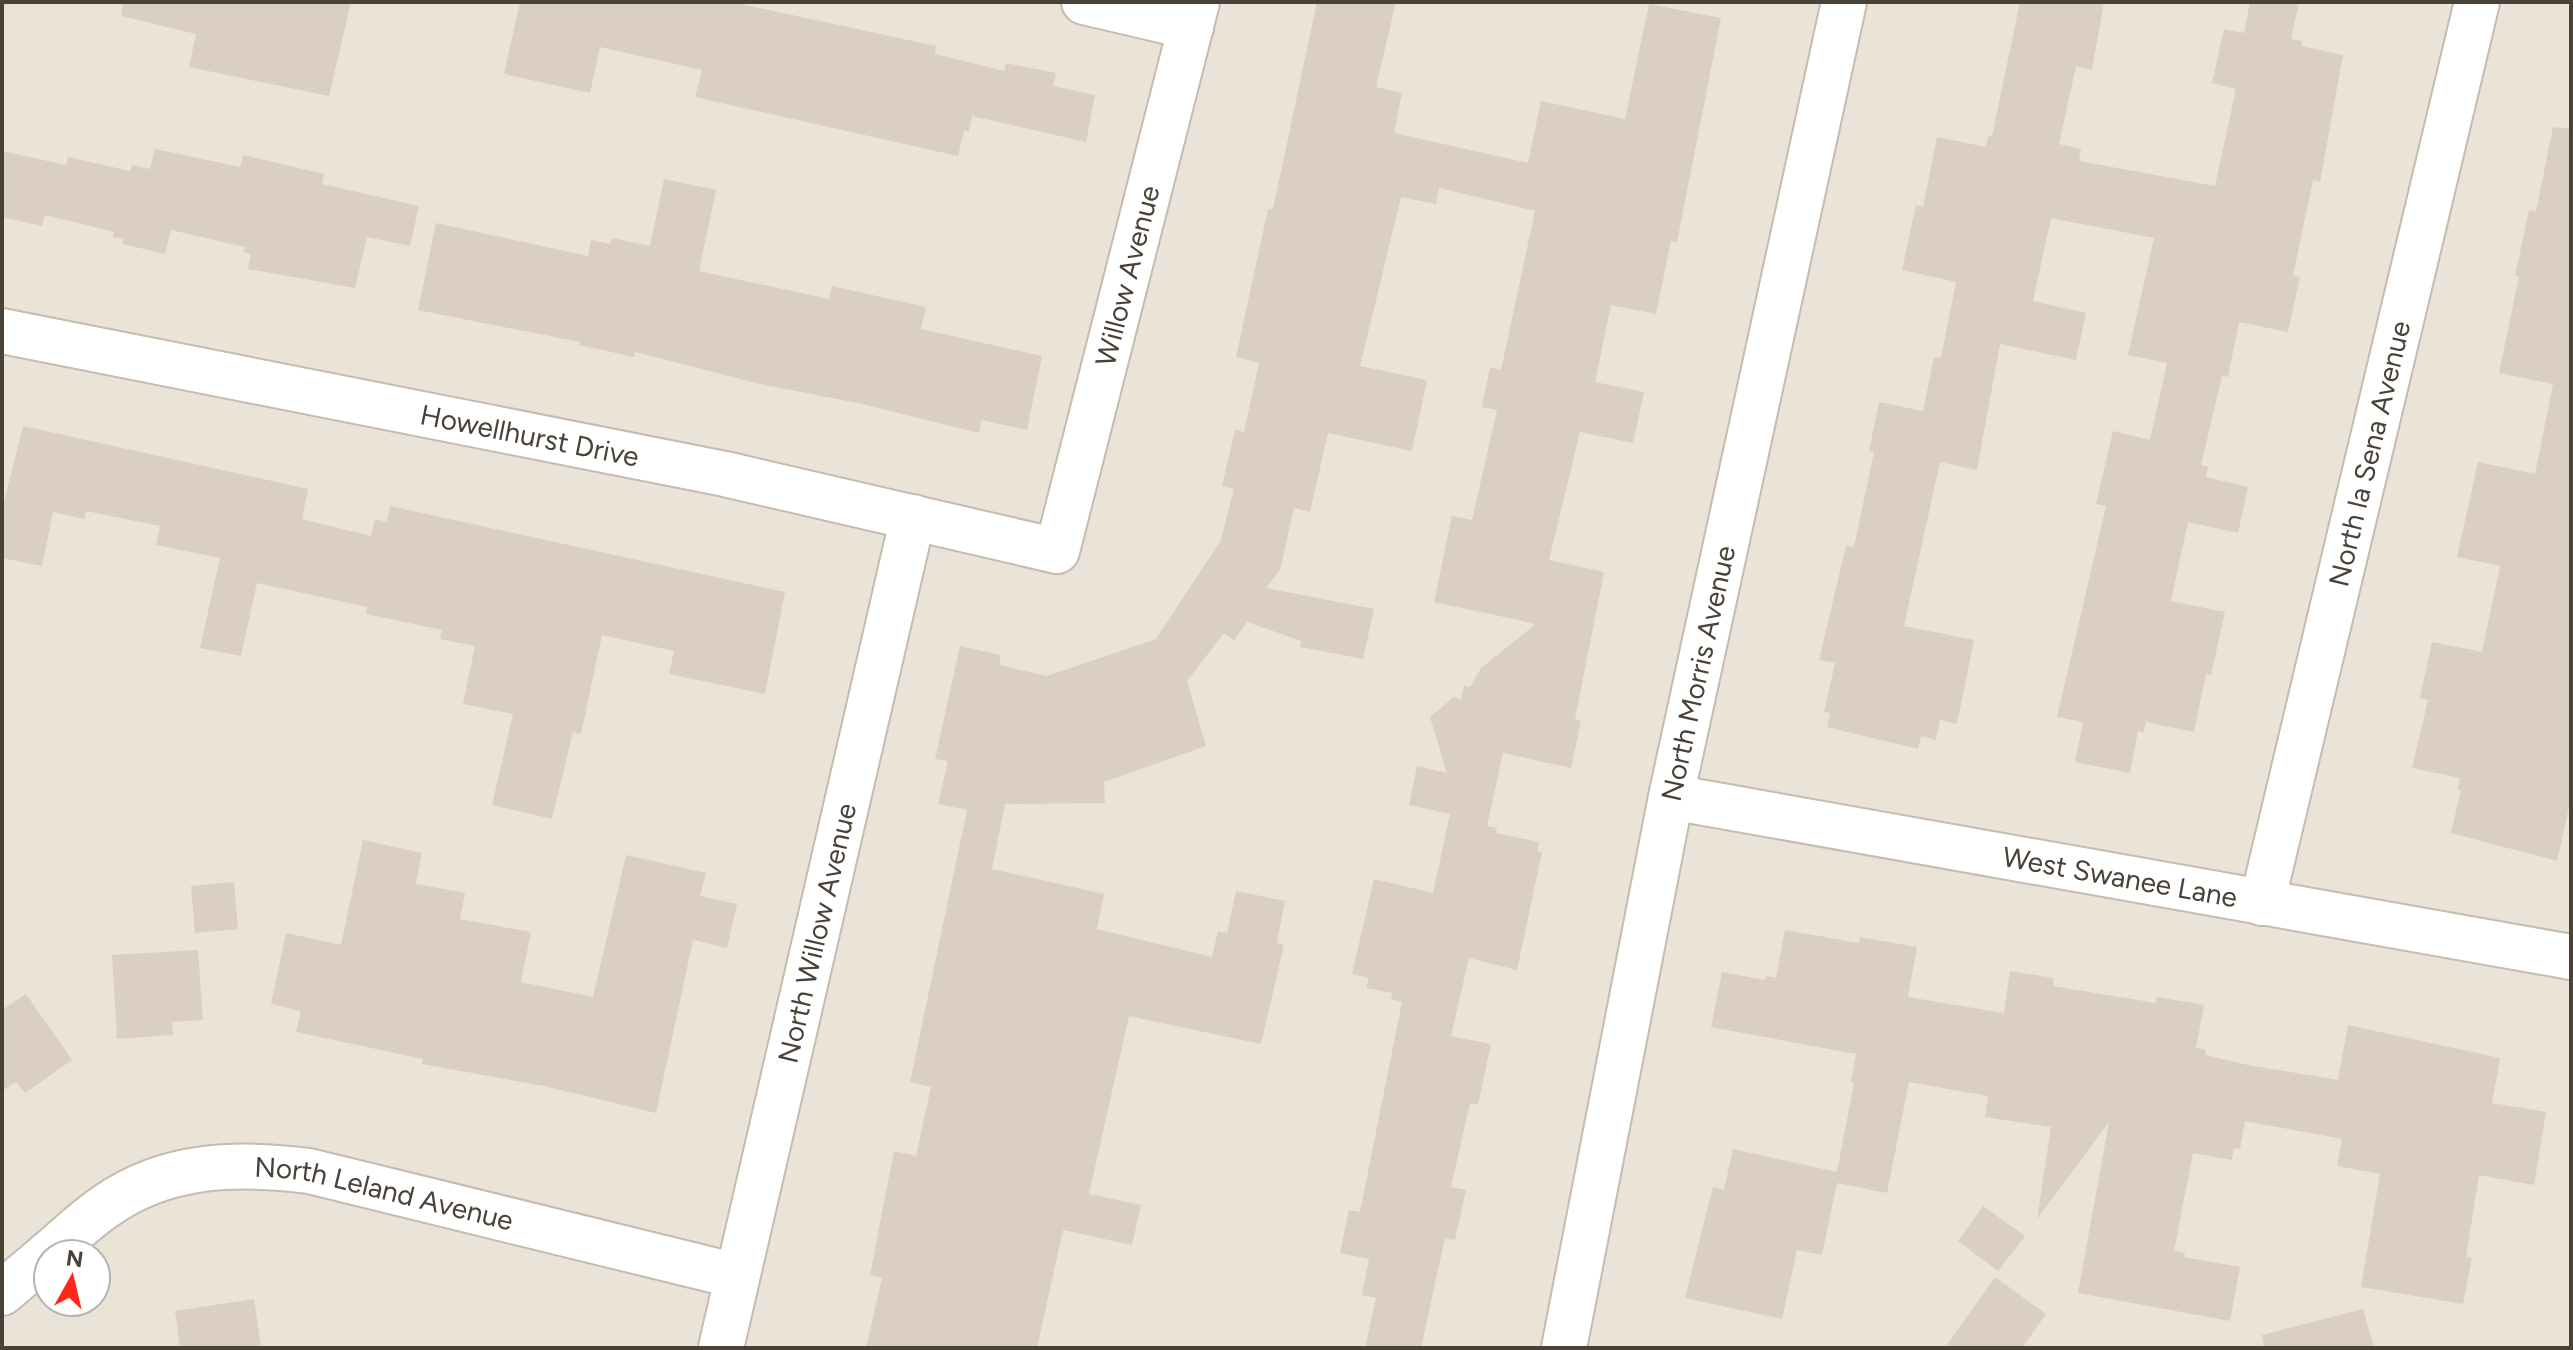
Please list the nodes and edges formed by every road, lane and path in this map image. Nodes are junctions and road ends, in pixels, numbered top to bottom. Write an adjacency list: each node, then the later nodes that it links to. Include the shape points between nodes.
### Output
1 (1084, 2): 4 (street)
2 (1844, 2): 8 (street, North Morris Avenue)
3 (2477, 2): 9 (street, North la Sena Avenue)
4 (1194, 14): 7 (street, Willow Avenue)
5 (2, 331): 6 (street, Howellhurst Drive, via 725,474)
6 (913, 517): 7 (street, Howellhurst Drive); 13 (street, North Willow Avenue)
7 (1057, 551)
8 (1671, 797): 9 (street, West Swanee Lane); 16 (street, North Morris Avenue)
9 (2262, 903): 10 (street, West Swanee Lane)
10 (2571, 957)
11 (67, 1238): 13 (street, North Leland Avenue, via 105,1206 147,1182 199,1168 254,1164 309,1171)
12 (32, 1268): 14 (street, North Leland Avenue)
13 (737, 1276): 15 (street, North Willow Avenue)
14 (2, 1293)
15 (721, 1348)
16 (1564, 1348)

